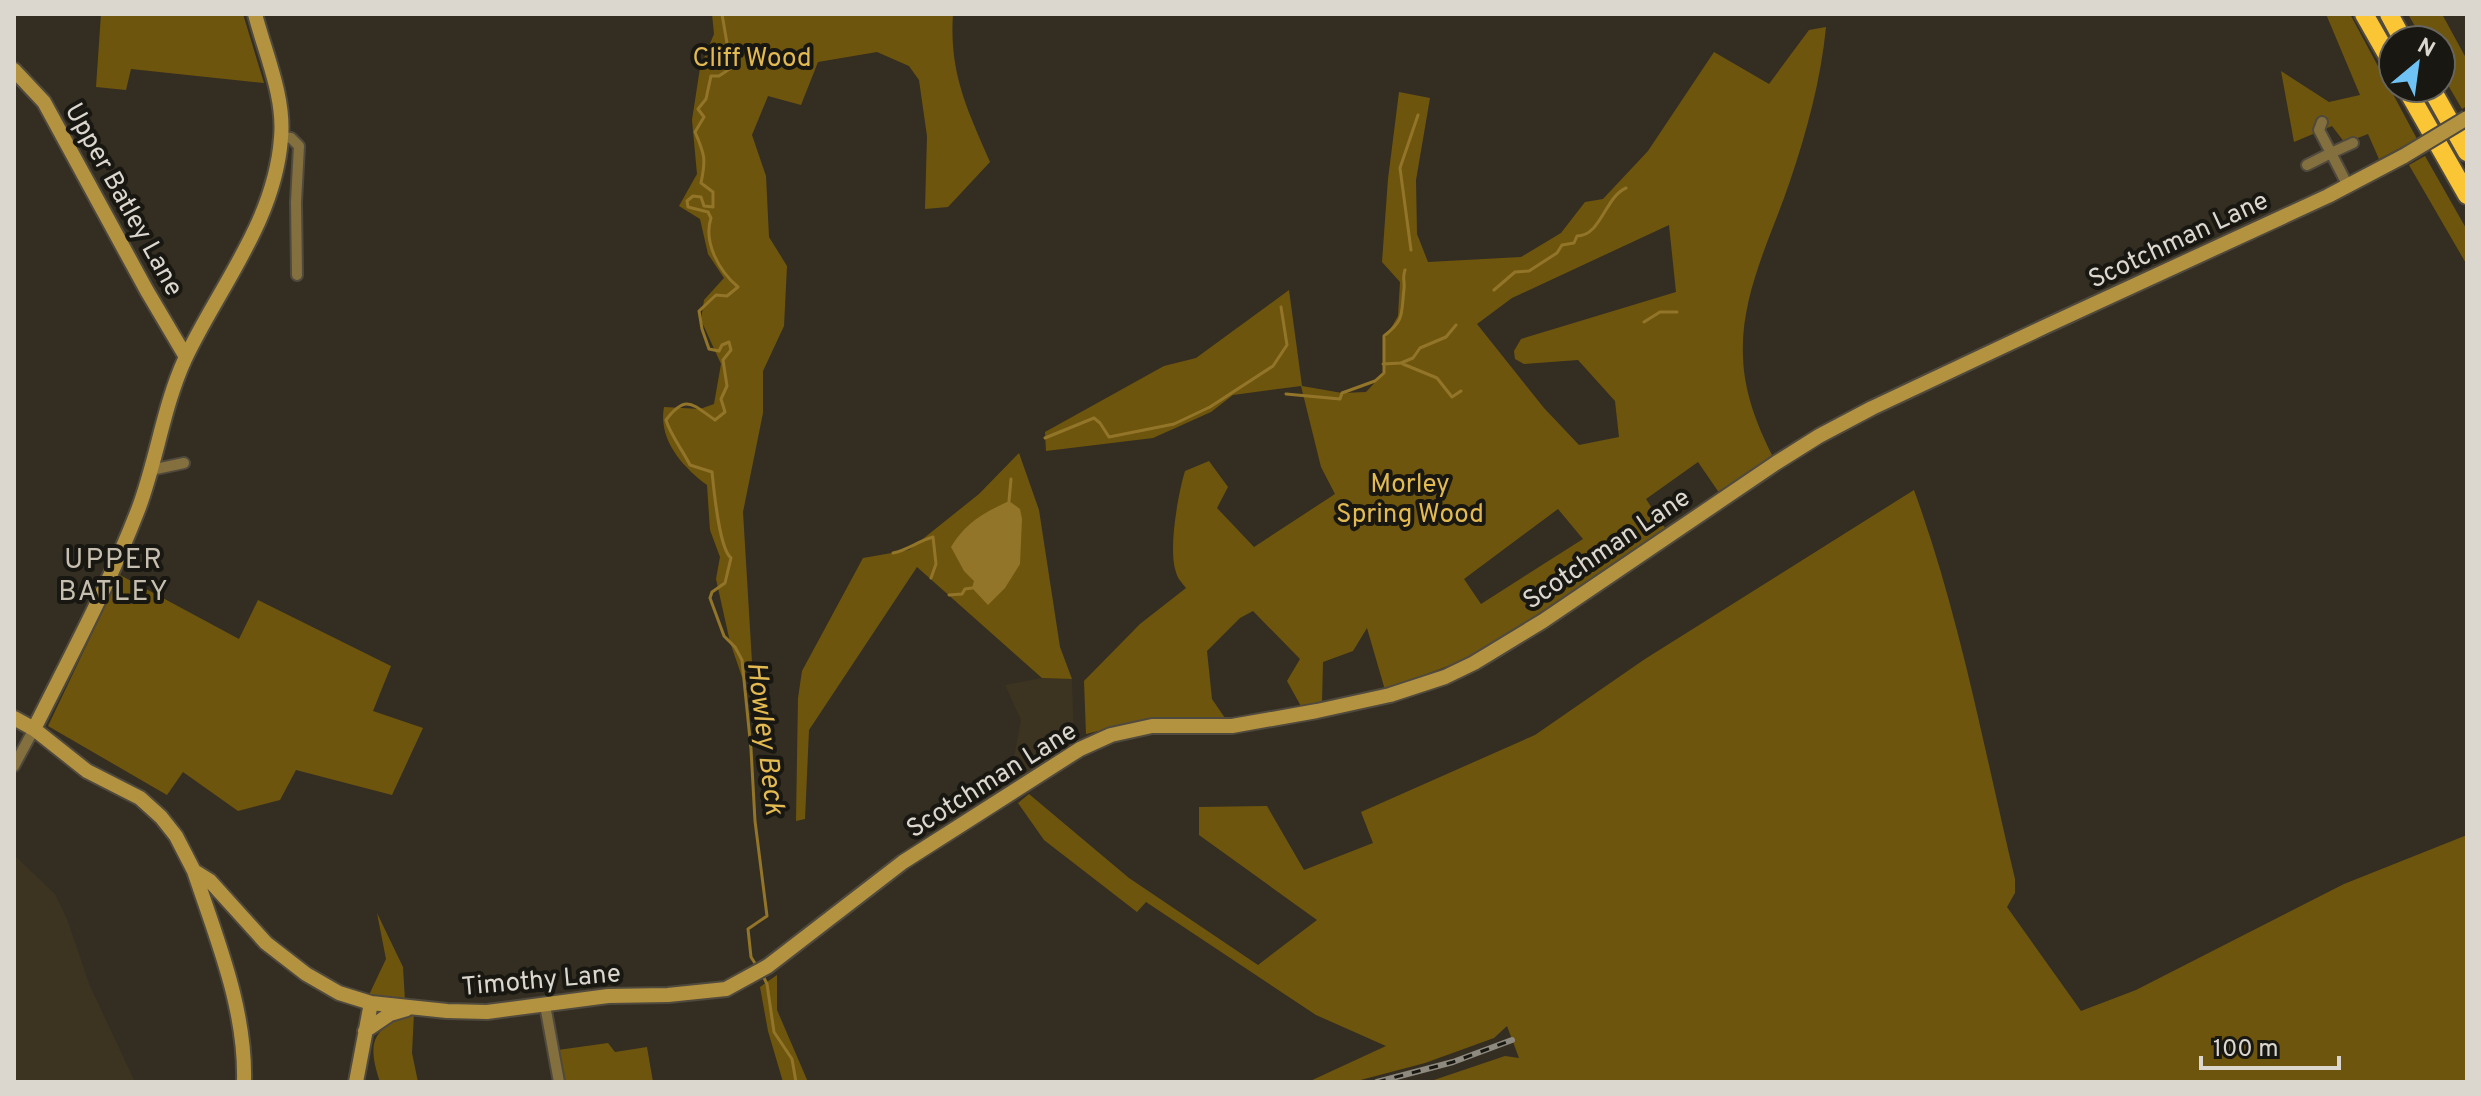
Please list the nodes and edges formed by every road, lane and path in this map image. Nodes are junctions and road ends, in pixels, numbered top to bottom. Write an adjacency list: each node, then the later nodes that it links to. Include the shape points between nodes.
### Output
1 (255, 14): 9 (main road, via 279,100)
2 (2364, 14): 3 (highway)
3 (2377, 37)
4 (14, 70): 17 (main road, Upper Batley Lane, via 44,102)
5 (2415, 104): 15 (highway)
6 (2440, 104): 11 (highway)
7 (2467, 118): 14 (main road, Scotchman Lane, bridge)
8 (2322, 122): 12 (street, via 2319,130)
9 (282, 137): 16 (street, via 299,146); 17 (main road, via 269,199)
10 (2353, 143): 12 (street)
11 (2467, 152)
12 (2331, 153): 13 (street); 14 (street)
13 (2307, 165)
14 (2348, 186): 24 (main road, Scotchman Lane, via 1819,436 1543,621 1445,677 1390,695 1232,726 1152,726 1080,749 903,862)
15 (2467, 195)
16 (297, 275)
17 (186, 357): 19 (main road, via 168,399)
18 (184, 463): 19 (street)
19 (151, 470): 21 (main road, via 115,564)
20 (14, 718): 21 (main road, Timothy Lane)
21 (34, 729): 22 (street); 23 (main road, Timothy Lane, via 87,771 140,798 176,836)
22 (14, 766)
23 (194, 871): 25 (main road, Timothy Lane, via 210,881 266,943 306,974); 29 (main road, via 235,998)
24 (768, 966): 26 (main road, Timothy Lane, via 726,989)
25 (371, 1003): 27 (main road, Timothy Lane); 28 (main road)
26 (545, 1005): 27 (main road, Timothy Lane, via 487,1012); 31 (street)
27 (411, 1007): 28 (main road)
28 (365, 1031): 30 (main road)
29 (244, 1082)
30 (356, 1082)
31 (559, 1082)

